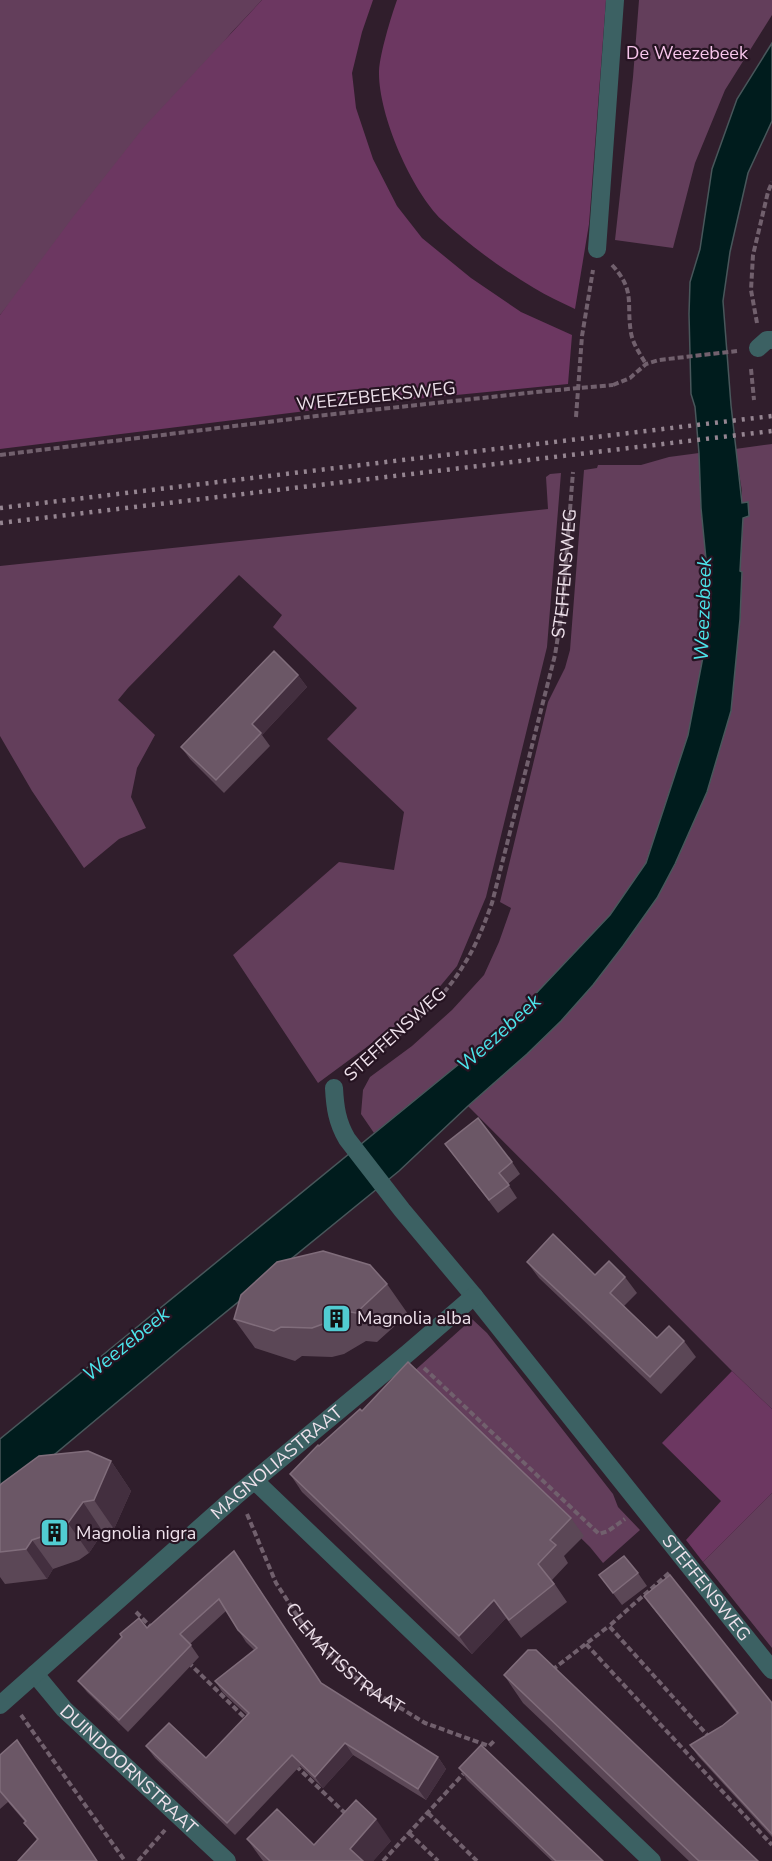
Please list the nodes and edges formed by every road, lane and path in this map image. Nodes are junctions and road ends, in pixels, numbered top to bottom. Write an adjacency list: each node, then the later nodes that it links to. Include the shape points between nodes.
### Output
1 (615, 0): 3 (street)
2 (772, 182): 4 (path, via 753,255 751,290)
3 (597, 249): 6 (path, via 623,279 630,303 631,333); 8 (path, via 586,310)
4 (760, 349): 7 (path)
5 (738, 351): 6 (path, WEEZEBEEKSWEG)
6 (646, 364): 9 (path, WEEZEBEEKSWEG, bridge, via 630,378 613,385)
7 (754, 400)
8 (576, 417)
9 (0, 455)
10 (573, 472): 11 (path, STEFFENSWEG, via 555,655 492,903 480,936 444,993)
11 (333, 1088): 12 (street, STEFFENSWEG, via 336,1114 347,1139)
12 (474, 1296): 13 (street, MAGNOLIASTRAAT); 16 (street, STEFFENSWEG)
13 (408, 1353): 14 (street, MAGNOLIASTRAAT); 16 (path, via 599,1534)
14 (255, 1481): 15 (street, MAGNOLIASTRAAT); 27 (street)
15 (238, 1494): 18 (street, MAGNOLIASTRAAT); 30 (path, CLEMATISSTRAAT, via 276,1583 327,1652 366,1687 425,1723)
16 (641, 1507): 17 (street, STEFFENSWEG)
17 (684, 1560): 19 (path); 23 (street, STEFFENSWEG)
18 (121, 1598): 20 (path); 25 (street, MAGNOLIASTRAAT)
19 (609, 1626): 21 (path); 29 (path)
20 (154, 1630)
21 (586, 1644): 24 (path); 38 (path)
22 (180, 1654): 28 (path)
23 (772, 1670)
24 (550, 1671)
25 (35, 1674): 26 (street, MAGNOLIASTRAAT); 35 (street, DUINDOORNSTRAAT, via 64,1710)
26 (4, 1701): 41 (path)
27 (509, 1725): 30 (path); 47 (street)
28 (254, 1727)
29 (710, 1738)
30 (489, 1746): 31 (path)
31 (482, 1755)
32 (290, 1761): 36 (path)
33 (466, 1771): 34 (path)
34 (428, 1813): 37 (path); 46 (path)
35 (178, 1815): 42 (path); 43 (street, DUINDOORNSTRAAT)
36 (348, 1815)
37 (409, 1833): 40 (path); 45 (path)
38 (772, 1845)
39 (381, 1846): 40 (path)
40 (389, 1854): 44 (path)
41 (125, 1861)
42 (138, 1861)
43 (227, 1861)
44 (383, 1861)
45 (438, 1861)
46 (477, 1861)
47 (652, 1861)

